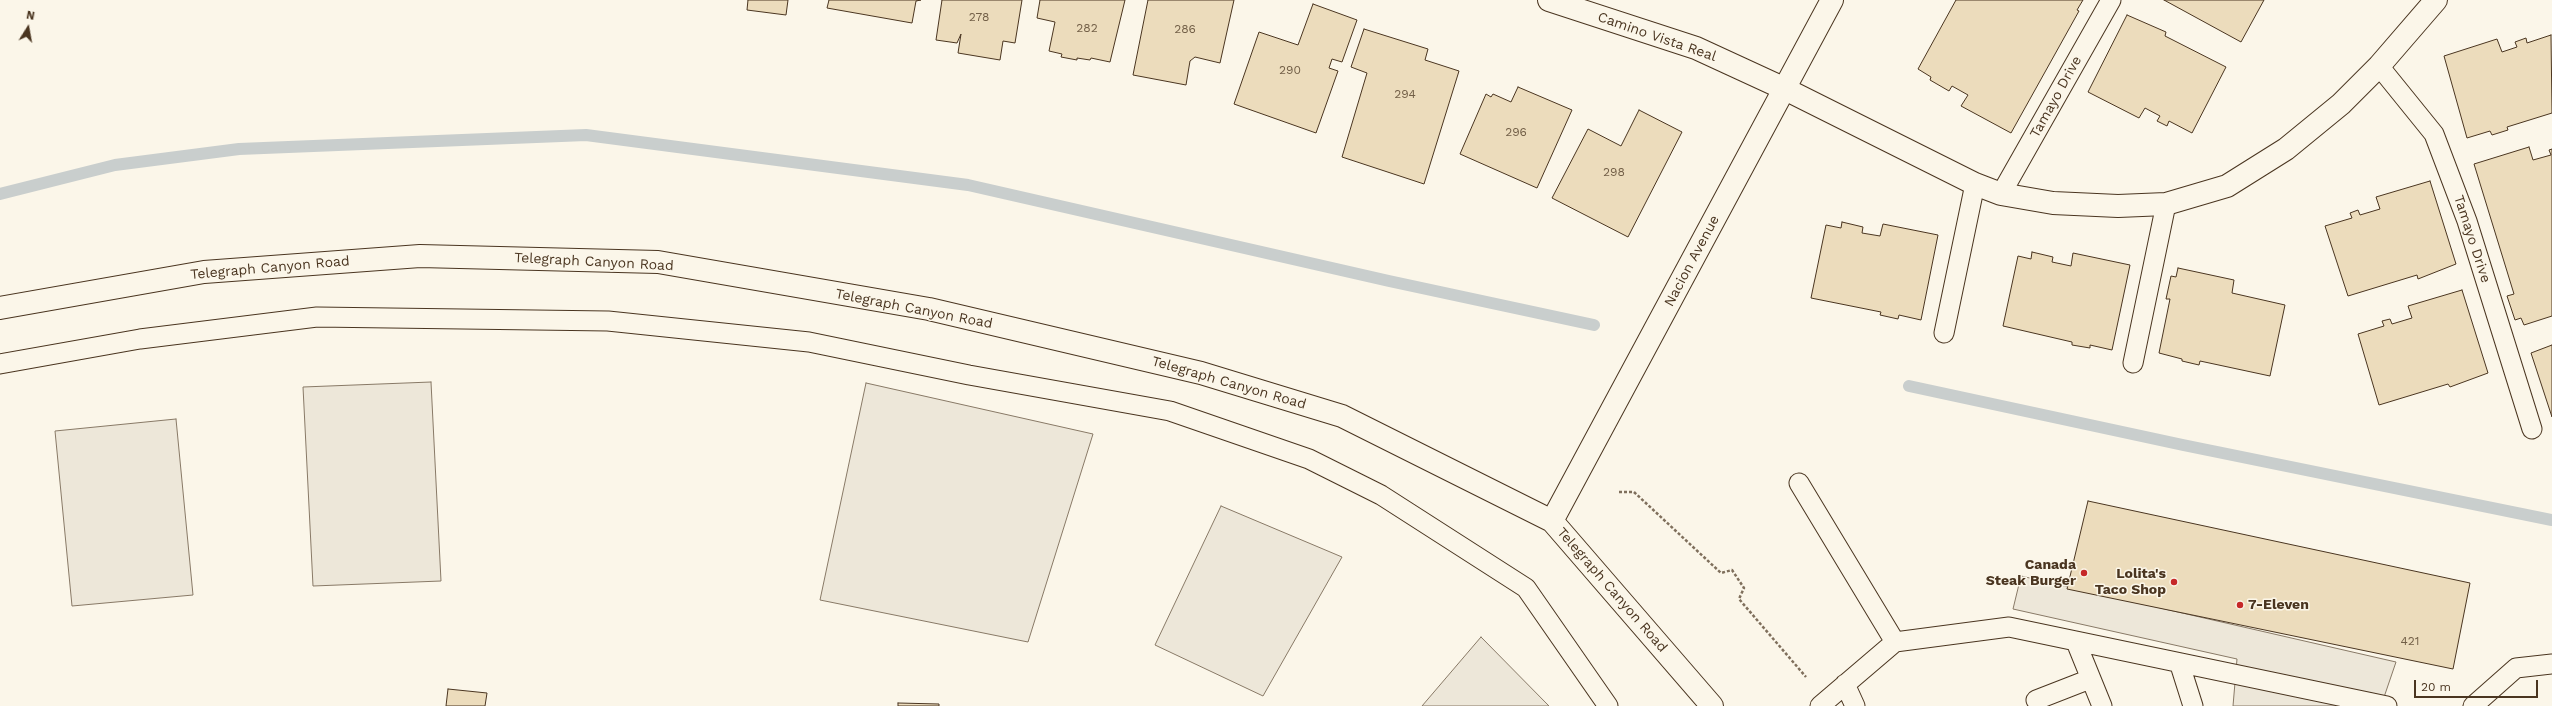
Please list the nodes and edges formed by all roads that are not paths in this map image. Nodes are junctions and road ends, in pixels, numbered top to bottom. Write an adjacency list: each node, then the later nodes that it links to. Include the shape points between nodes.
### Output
1 (1549, 0): 6 (street, Camino Vista Real, via 1696,48)
2 (1832, 0): 6 (street, Nacion Avenue)
3 (2111, 0): 8 (lane, Tamayo Drive)
4 (2436, 0): 5 (street)
5 (2379, 66): 9 (street, via 2341,104 2286,149 2227,186); 14 (lane, Tamayo Drive, via 2434,134 2467,221)
6 (1785, 89): 7 (street); 16 (street, Nacion Avenue)
7 (1974, 184): 8 (street); 11 (lane)
8 (2001, 194): 9 (street, via 2053,203 2118,206)
9 (2166, 204): 12 (lane)
10 (0, 308): 16 (street, Telegraph Canyon Road, via 204,272 420,256 658,262 929,310 1201,373 1342,416)
11 (1944, 333)
12 (2133, 363)
13 (0, 364): 26 (lane, via 140,339 317,317 608,321 809,342 969,375 1170,411 1309,459 1381,495 1526,588)
14 (2532, 429)
15 (1799, 483): 17 (lane)
16 (1552, 521): 25 (street, Telegraph Canyon Road)
17 (1895, 642): 18 (lane, via 2009,627); 22 (lane)
18 (2076, 642): 20 (lane); 21 (lane)
19 (2552, 664): 31 (lane, via 2516,668)
20 (2180, 665): 29 (lane); 30 (lane)
21 (2090, 679): 23 (lane); 28 (lane)
22 (1845, 684): 24 (lane); 27 (lane)
23 (2036, 700)
24 (1822, 704)
25 (1708, 705)
26 (1608, 706)
27 (1855, 706)
28 (2102, 706)
29 (2194, 706)
30 (2387, 706)
31 (2474, 706)

